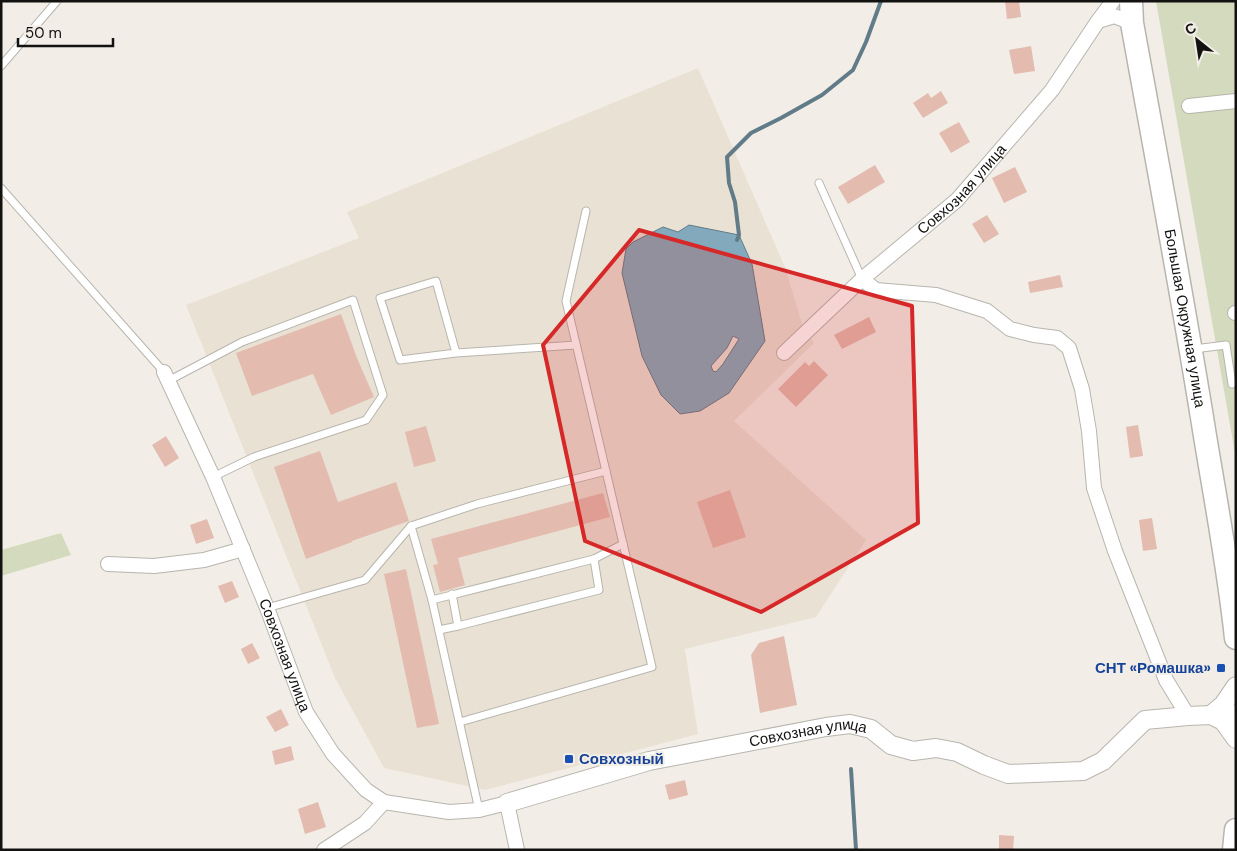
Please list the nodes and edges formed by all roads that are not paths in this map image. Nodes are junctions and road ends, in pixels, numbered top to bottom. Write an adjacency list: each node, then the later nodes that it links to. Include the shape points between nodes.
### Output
1 (57, 1): 5 (lane)
2 (1114, 1): 4 (street, Совхозная улица)
3 (1131, 12): 4 (street); 13 (highway, Большая Окружная улица)
4 (1098, 21): 11 (street, Совхозная улица, via 1052,90 957,200)
5 (1, 66)
6 (1236, 101): 7 (street)
7 (1189, 106)
8 (819, 183): 11 (lane)
9 (1, 188): 16 (lane)
10 (586, 211): 12 (lane, via 566,301)
11 (862, 279): 15 (street, Совхозная улица); 34 (street, via 876,290 936,295 987,311 1010,329 1058,338 1069,348 1082,389 1094,488 1166,680)
12 (576, 345): 14 (lane); 18 (lane)
13 (1191, 350): 17 (lane, via 1226,345); 30 (highway, Большая Окружная улица)
14 (456, 352): 14 (lane, via 436,281 380,298 400,360)
15 (784, 353)
16 (166, 376): 19 (street, Совхозная улица); 19 (lane, via 242,342 353,300 383,395 366,420 254,457)
17 (1232, 384)
18 (606, 471): 20 (lane, via 477,504); 21 (lane)
19 (213, 477): 22 (street, Совхозная улица)
20 (411, 526): 26 (lane); 27 (lane, via 366,580)
21 (623, 544): 23 (lane); 35 (lane, via 652,667)
22 (242, 549): 24 (street, via 204,560 154,566); 27 (street, Совхозная улица)
23 (594, 559): 25 (lane); 28 (lane, via 599,590)
24 (108, 564)
25 (452, 594): 26 (lane); 28 (lane)
26 (432, 600): 29 (lane)
27 (267, 608): 37 (street, Совхозная улица, via 306,712 333,754 366,790)
28 (458, 626): 29 (lane)
29 (439, 630): 35 (lane)
30 (1236, 638)
31 (1236, 686): 33 (street)
32 (1236, 714): 33 (street, Совхозная улица)
33 (1211, 715): 34 (street, Совхозная улица); 36 (street, via 1223,721)
34 (1188, 716): 38 (street, Совхозная улица, via 1144,720 1103,761 1083,771 1008,774 957,752 936,748 913,752 891,745 871,729 850,724 649,761)
35 (460, 722): 39 (lane)
36 (1236, 739)
37 (384, 802): 39 (street, Совхозная улица, via 449,812); 41 (street, via 364,823)
38 (507, 803): 39 (street, Совхозная улица); 42 (street)
39 (479, 810)
40 (1236, 830): 43 (highway)
41 (324, 850)
42 (517, 850)
43 (1234, 850)

